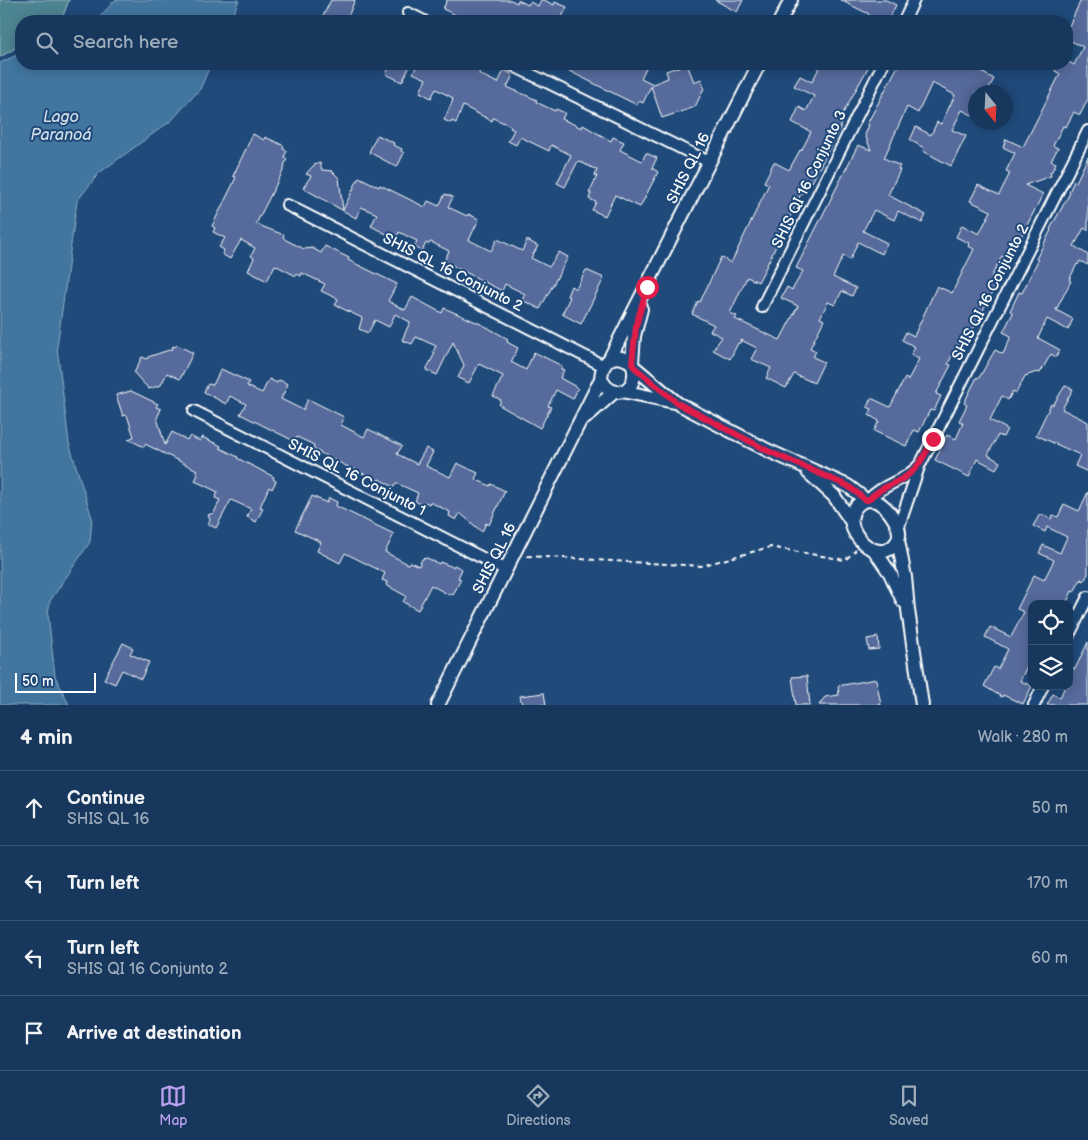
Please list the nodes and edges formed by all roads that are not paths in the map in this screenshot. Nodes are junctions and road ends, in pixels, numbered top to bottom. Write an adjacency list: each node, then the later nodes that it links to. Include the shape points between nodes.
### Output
1 (791, 0): 5 (street)
2 (914, 0): 6 (street)
3 (408, 13): 4 (street)
4 (412, 15)
5 (783, 15)
6 (907, 15)
7 (522, 70): 11 (street)
8 (756, 70): 11 (street, SHIS QL 16)
9 (879, 70): 14 (street, SHIS QI 16 Conjunto 3)
10 (1088, 131): 22 (street, SHIS QI 16 Conjunto 2)
11 (709, 162): 13 (street, SHIS QL 16)
12 (288, 205): 15 (street, SHIS QL 16 Conjunto 2)
13 (647, 287): 15 (street, SHIS QL 16); 16 (street, SHIS QL 16, via 636,326)
14 (762, 308)
15 (607, 362): 16 (street, via 622,357); 17 (street)
16 (633, 365): 18 (street, via 634,379 630,387); 19 (street)
17 (601, 379): 18 (street, via 604,386); 21 (street, SHIS QL 16)
18 (618, 392): 19 (street); 21 (street, SHIS QL 16)
19 (677, 403): 23 (street)
20 (194, 411): 28 (street, SHIS QL 16 Conjunto 1)
21 (578, 425): 28 (street, SHIS QL 16)
22 (919, 466): 24 (street, SHIS QI 16 Conjunto 2); 26 (street, SHIS QI 16 Conjunto 2)
23 (802, 467): 24 (street, via 848,486); 25 (street, via 834,496)
24 (866, 500): 25 (street, via 854,507); 26 (street, via 878,503 890,514)
25 (851, 521): 27 (street, via 863,544)
26 (898, 534): 27 (street, via 893,546); 30 (street)
27 (875, 551): 30 (street)
28 (506, 570): 33 (street, SHIS QL 16)
29 (1088, 597): 31 (street)
30 (908, 610): 34 (street)
31 (1073, 627)
32 (1041, 690): 35 (street)
33 (438, 705)
34 (922, 705)
35 (1034, 705)

